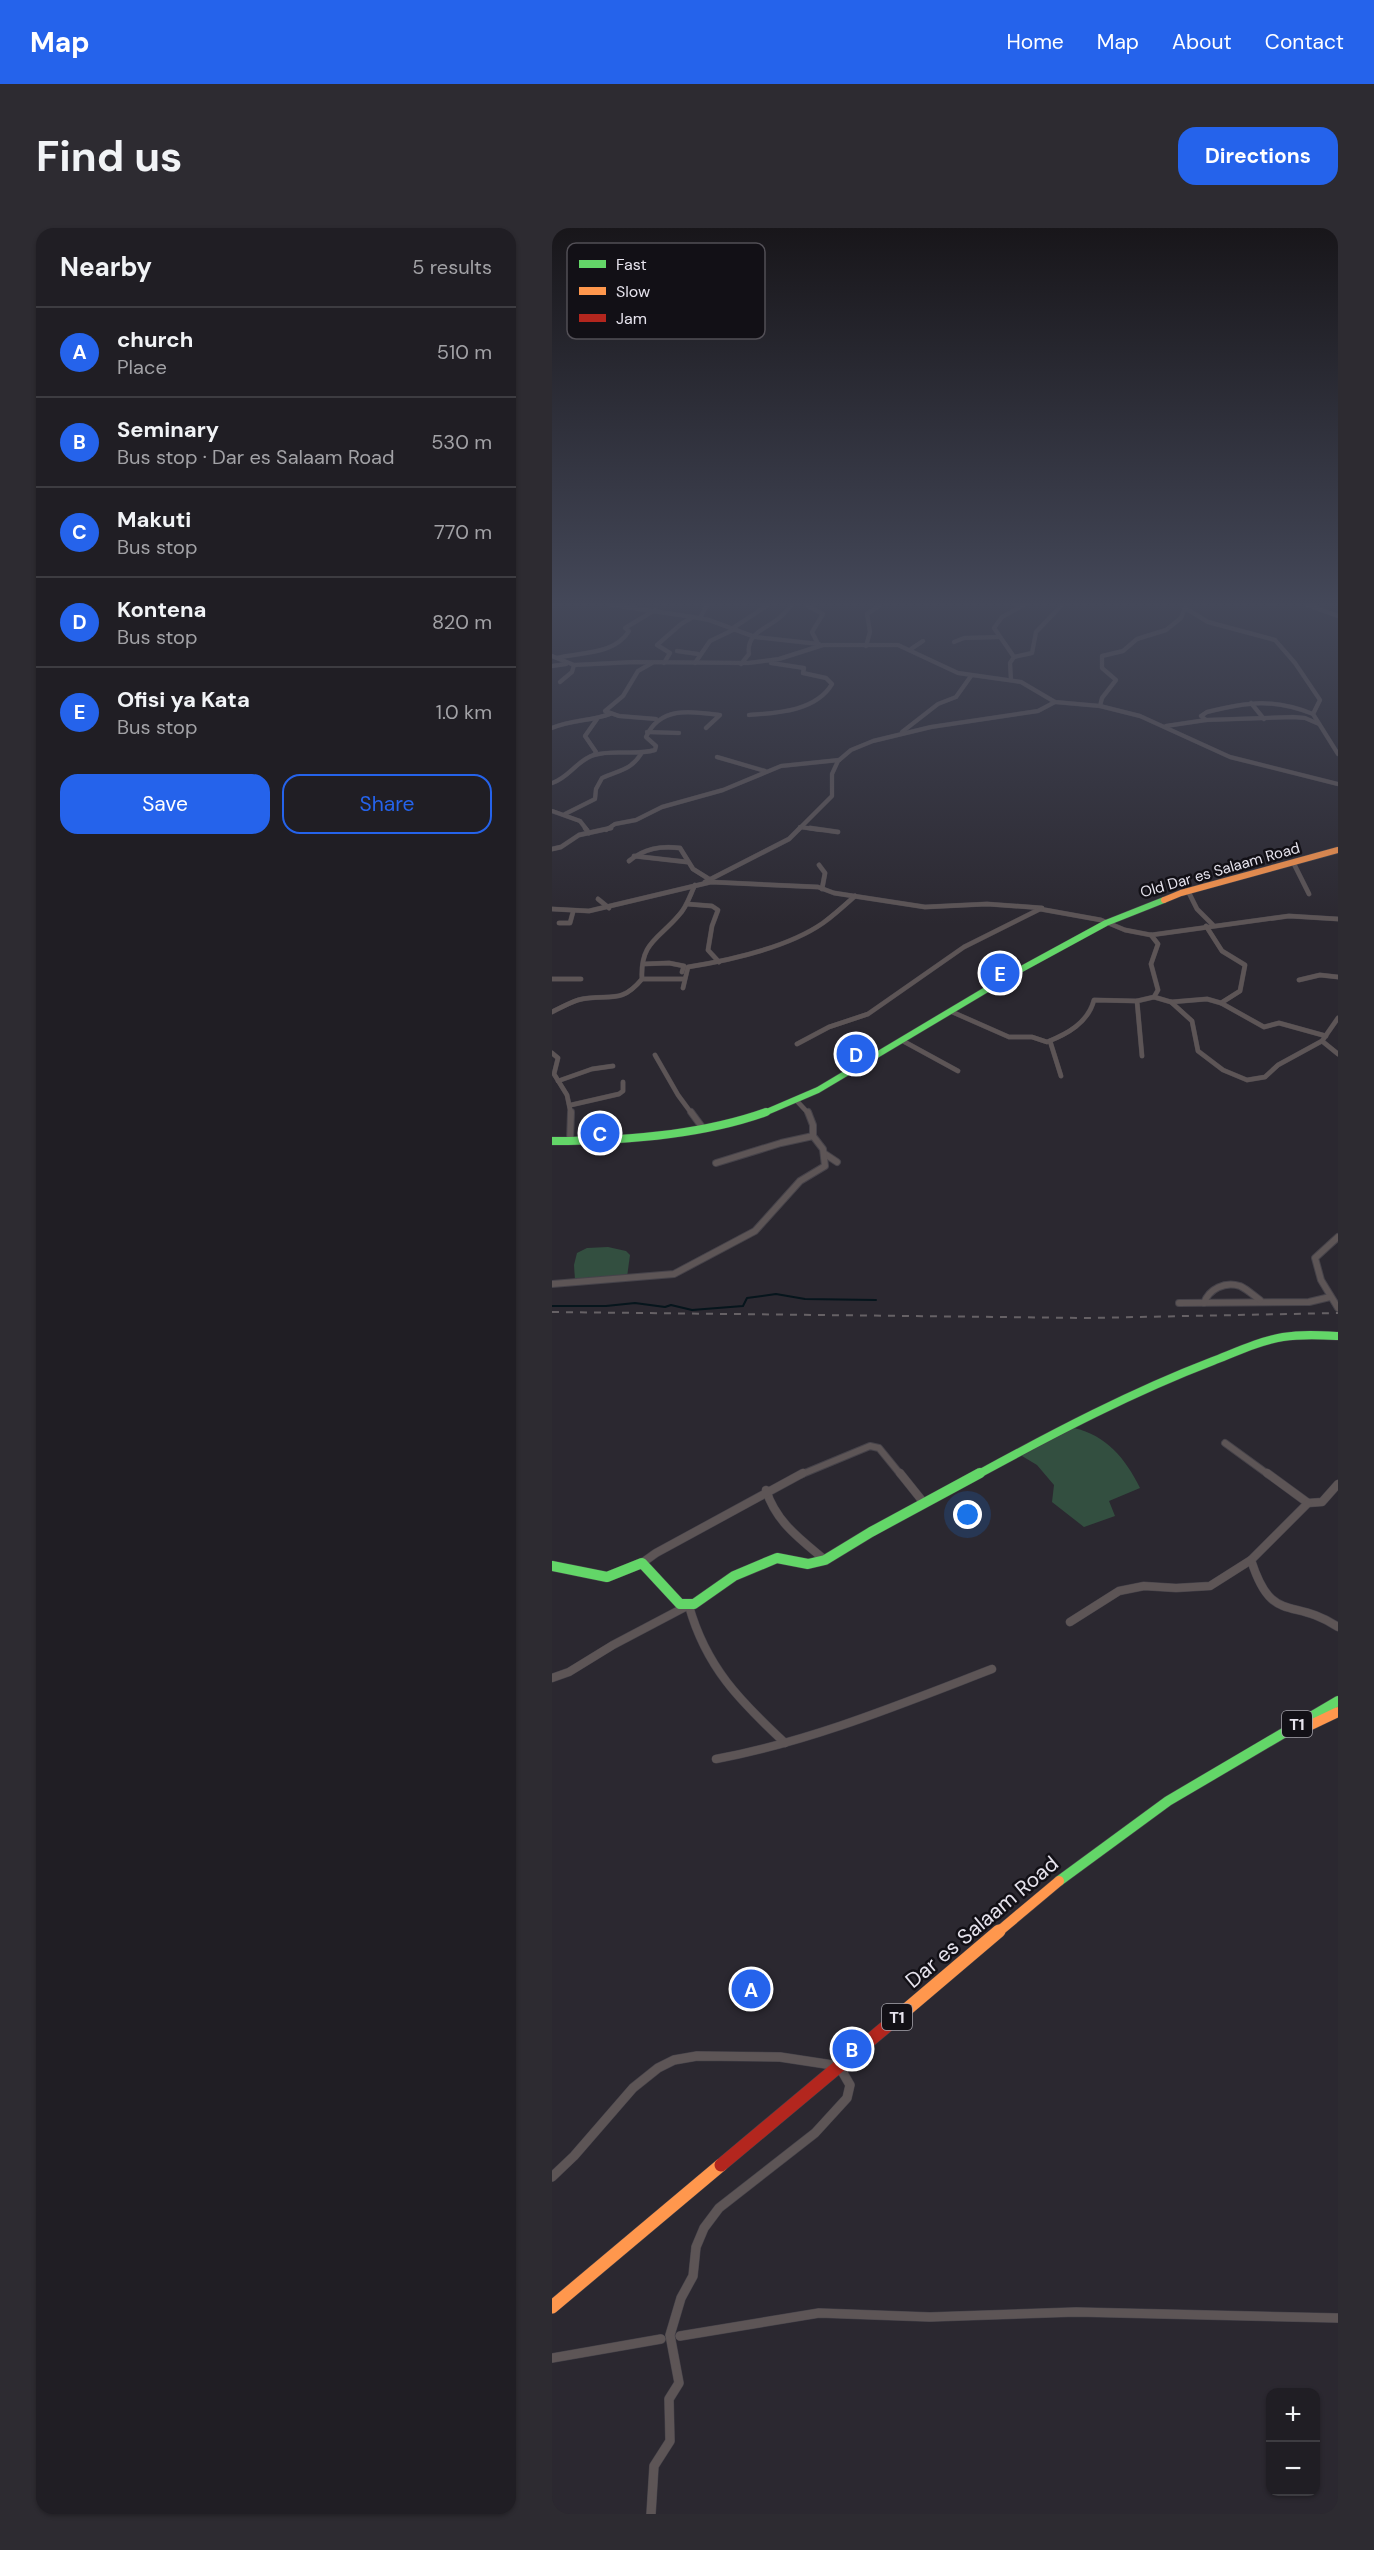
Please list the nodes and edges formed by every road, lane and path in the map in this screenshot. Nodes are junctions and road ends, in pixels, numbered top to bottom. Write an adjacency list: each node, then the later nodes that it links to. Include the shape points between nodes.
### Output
1 (608, 712): 11 (street)
2 (671, 712): 15 (street)
3 (689, 712): 21 (street, via 720,715)
4 (784, 712): 13 (street)
5 (928, 712): 24 (street)
6 (1034, 712): 24 (street)
7 (1123, 712): 19 (street)
8 (1207, 712): 17 (street, via 1201,716)
9 (1258, 712): 16 (street)
10 (1307, 712): 12 (street)
11 (610, 714): 14 (street); 15 (street)
12 (1313, 714): 18 (street)
13 (749, 715)
14 (597, 719): 20 (street); 27 (street, via 585,736 596,752)
15 (656, 719): 22 (street)
16 (1264, 719): 17 (street); 18 (street, via 1300,717)
17 (1206, 720): 19 (street)
18 (1319, 724): 26 (street)
19 (1166, 726): 32 (street, via 1230,757)
20 (552, 728)
21 (706, 728)
22 (647, 732): 23 (street); 25 (street, via 646,737 656,748)
23 (679, 733)
24 (899, 734): 29 (street, via 860,745)
25 (641, 754): 27 (street); 34 (street, via 629,768 602,778 594,788 595,799)
26 (1338, 754)
27 (594, 755): 31 (street, via 578,765 566,780)
28 (717, 757): 30 (street)
29 (838, 760): 30 (street, via 795,763); 35 (street, via 831,779 832,796)
30 (765, 771): 37 (street, via 723,790)
31 (552, 783)
32 (1338, 784)
33 (552, 811): 34 (street)
34 (565, 814): 37 (street, via 580,821)
35 (800, 827): 36 (street); 45 (street, via 789,839)
36 (838, 832)
37 (589, 833): 38 (street)
38 (552, 849)
39 (1338, 850): 43 (main road, Old Dar es Salaam Road)
40 (634, 856): 41 (street); 42 (street); 42 (street, via 639,851 681,849)
41 (629, 861)
42 (687, 862): 45 (street)
43 (1293, 862): 48 (main road, Old Dar es Salaam Road); 49 (street)
44 (819, 865): 47 (street, via 825,873)
45 (707, 881): 46 (street); 47 (street)
46 (695, 885): 52 (street); 53 (street)
47 (822, 889): 50 (street)
48 (1188, 891): 59 (main road, Old Dar es Salaam Road); 60 (street, via 1197,909)
49 (1309, 894)
50 (855, 896): 55 (street, via 933,908 987,904); 63 (street, via 823,923 797,938)
51 (598, 899): 53 (street)
52 (687, 904): 63 (street, via 718,910 708,950); 64 (street, via 677,918 655,935)
53 (609, 908): 56 (street)
54 (552, 909): 56 (street)
55 (1040, 909): 59 (street); 84 (street, via 964,947 868,1014 829,1027)
56 (573, 912): 58 (street, via 570,922)
57 (1338, 919): 60 (street, via 1289,916)
58 (559, 923)
59 (1106, 923): 62 (street); 77 (main road, Old Dar es Salaam Road)
60 (1213, 925): 61 (street)
61 (1206, 926): 62 (street); 76 (street, via 1222,951 1245,965 1240,991)
62 (1151, 935): 73 (street, via 1158,948 1151,958 1158,990)
63 (719, 962): 70 (street, via 688,968)
64 (643, 964): 65 (street, via 678,963 684,966); 69 (street)
65 (682, 972)
66 (1338, 978): 71 (street, via 1320,975)
67 (552, 979): 68 (street)
68 (581, 979)
69 (642, 979): 70 (street); 78 (street, via 632,992 623,996 579,1000)
70 (684, 979): 72 (street)
71 (1299, 980)
72 (683, 988)
73 (1154, 997): 74 (street); 75 (street)
74 (1137, 1001): 82 (street, via 1094,1000 1091,1011 1082,1020); 88 (street)
75 (1171, 1002): 76 (street, via 1200,998); 83 (street, via 1192,1021 1198,1051 1241,1079 1265,1077 1278,1065)
76 (1221, 1003): 80 (street, via 1264,1027 1279,1023)
77 (950, 1011): 81 (main road, Old Dar es Salaam Road); 82 (street, via 1010,1037)
78 (552, 1012)
79 (1338, 1018): 80 (street)
80 (1326, 1036): 83 (street)
81 (903, 1041): 90 (street); 94 (main road, Old Dar es Salaam Road)
82 (1050, 1041): 91 (street)
83 (1322, 1041): 86 (street)
84 (797, 1044)
85 (552, 1053): 92 (street, via 558,1058)
86 (1338, 1054)
87 (655, 1055): 96 (street)
88 (1142, 1056)
89 (613, 1066): 92 (street)
90 (958, 1071)
91 (1061, 1076)
92 (555, 1079): 95 (street)
93 (623, 1082): 95 (street, via 619,1094)
94 (796, 1100): 96 (main road, Old Dar es Salaam Road, via 743,1120); 97 (street, via 808,1110)
95 (571, 1105): 99 (street)
96 (702, 1127): 99 (main road, Old Dar es Salaam Road, via 633,1138)
97 (813, 1136): 100 (street); 102 (street)
98 (552, 1141): 99 (main road, Old Dar es Salaam Road)
99 (570, 1141)
100 (825, 1154): 101 (street); 104 (street, via 825,1166 800,1181 755,1231 687,1268 647,1278)
101 (837, 1162)
102 (716, 1163)
103 (1338, 1237): 105 (street, via 1315,1258)
104 (552, 1284)
105 (1330, 1297): 106 (street, via 1309,1302); 109 (street)
106 (1263, 1302): 108 (street); 108 (street, via 1240,1286 1223,1285 1211,1291)
107 (1179, 1303): 108 (street)
108 (1204, 1303)
109 (1338, 1308)
110 (1338, 1336): 114 (main road, via 1306,1334 1262,1342 1184,1372)
111 (1225, 1443): 115 (street)
112 (1338, 1484): 115 (street, via 1320,1504)
113 (766, 1490): 114 (street, via 875,1446); 116 (street, via 777,1515); 118 (street, via 654,1552)
114 (924, 1503): 116 (main road)
115 (1308, 1503): 117 (street)
116 (825, 1560): 120 (main road, via 808,1564 777,1558 734,1576)
117 (1251, 1560): 121 (street, via 1210,1586 1144,1586 1119,1591); 122 (street, via 1256,1582 1275,1605 1315,1614)
118 (642, 1563): 119 (main road, via 608,1577); 120 (main road, via 680,1604)
119 (552, 1566)
120 (688, 1606): 124 (street); 127 (street, via 694,1629 716,1673)
121 (1071, 1622)
122 (1338, 1627)
123 (992, 1669): 127 (street, via 839,1727)
124 (552, 1678)
125 (1338, 1701): 128 (main road, Dar es Salaam Road / T1)
126 (1338, 1712): 128 (main road, Dar es Salaam Road / T1)
127 (785, 1743): 129 (street)
128 (1257, 1749): 130 (main road, Dar es Salaam Road / T1, via 1168,1801 1078,1865)
129 (716, 1759)
130 (839, 2066): 131 (street, via 799,2057 675,2059 633,2088); 132 (main road, Dar es Salaam Road / T1); 137 (street, via 850,2085 848,2098 815,2133 719,2208 696,2247 693,2276 681,2298 670,2336 679,2383 669,2399 670,2442 654,2466)
131 (552, 2177)
132 (552, 2307)
133 (1338, 2318): 134 (street, via 1076,2312 930,2317 819,2313)
134 (680, 2336)
135 (661, 2339): 136 (street)
136 (552, 2358)
137 (651, 2514)

